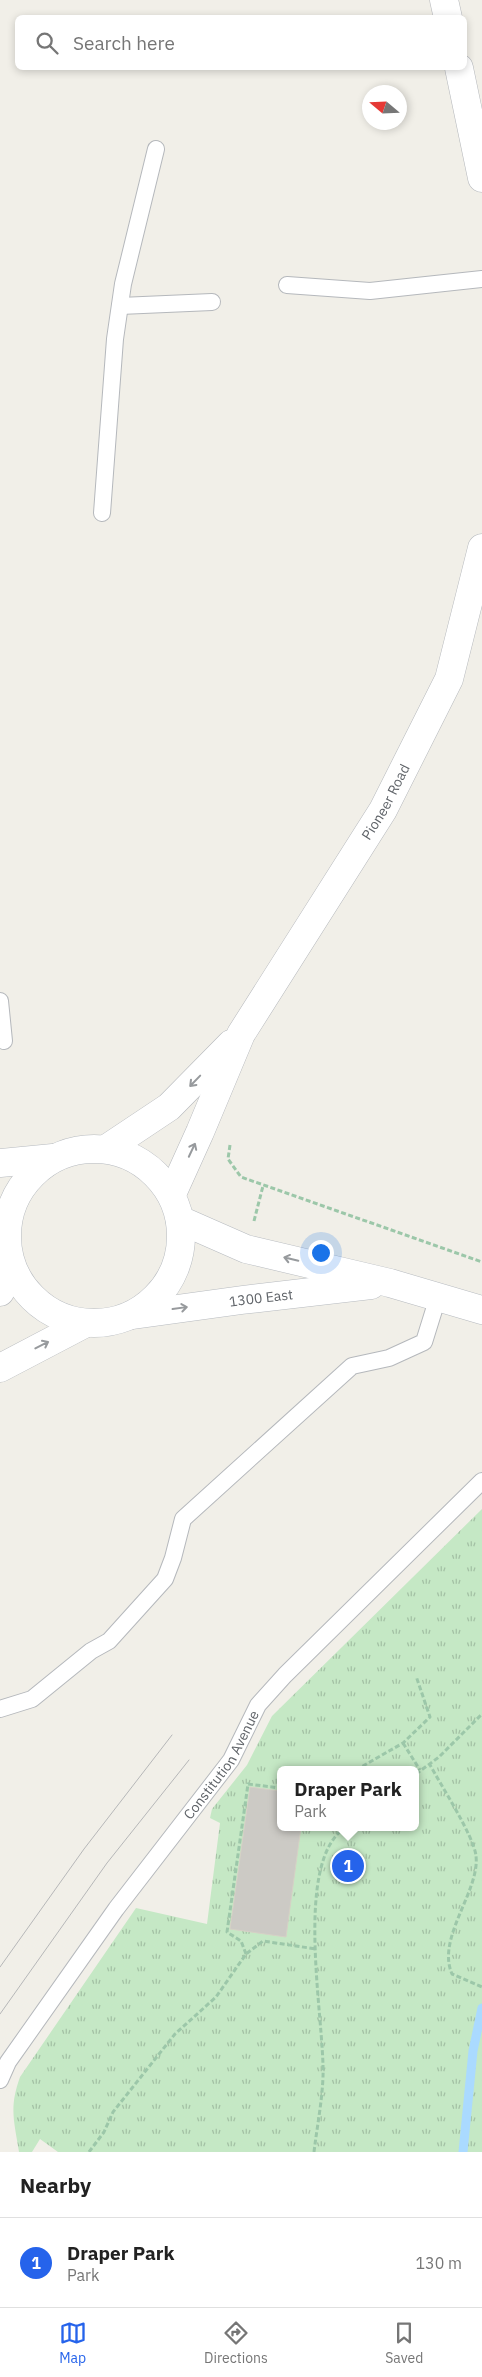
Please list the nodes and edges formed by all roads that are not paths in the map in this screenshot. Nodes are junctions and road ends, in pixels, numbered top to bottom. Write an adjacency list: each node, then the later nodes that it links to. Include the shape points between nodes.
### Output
1 (444, 0): 2 (main road)
2 (447, 15)
3 (459, 70): 5 (main road)
4 (156, 149): 9 (lane)
5 (482, 178)
6 (482, 279): 7 (lane, via 370,291)
7 (287, 285)
8 (212, 302): 9 (lane)
9 (120, 306): 10 (lane)
10 (102, 513)
11 (482, 548): 13 (main road, Pioneer Road, via 449,679 383,810)
12 (0, 1001): 14 (lane, via 4,1041)
13 (240, 1034): 15 (main road, Pioneer Road, one-way to 15, via 169,1107); 18 (main road, Pioneer Road, one-way to 13)
14 (0, 1039)
15 (106, 1149): 16 (main road, via 79,1149); 18 (main road, via 130,1156 152,1170)
16 (53, 1158): 17 (main road); 20 (main road, via 23,1184 7,1220)
17 (0, 1163)
18 (172, 1194): 19 (main road)
19 (180, 1220): 21 (main road, 1300 East, one-way to 19, via 246,1248); 24 (main road, via 179,1258 162,1292)
20 (5, 1268): 25 (main road, via 29,1296 54,1315)
21 (390, 1283): 22 (main road, 1300 East); 24 (main road, 1300 East, one-way to 21)
22 (438, 1297): 23 (main road, 1300 East); 28 (lane, via 424,1342 389,1358 352,1366 183,1519 165,1579 109,1641 91,1651 32,1699)
23 (482, 1310)
24 (132, 1315): 25 (main road, via 108,1323)
25 (84, 1324): 26 (main road, one-way to 25)
26 (0, 1368)
27 (482, 1481): 29 (lane, Constitution Avenue, via 258,1705 231,1760 116,1909 8,2062)
28 (0, 1709)
29 (0, 2080)

